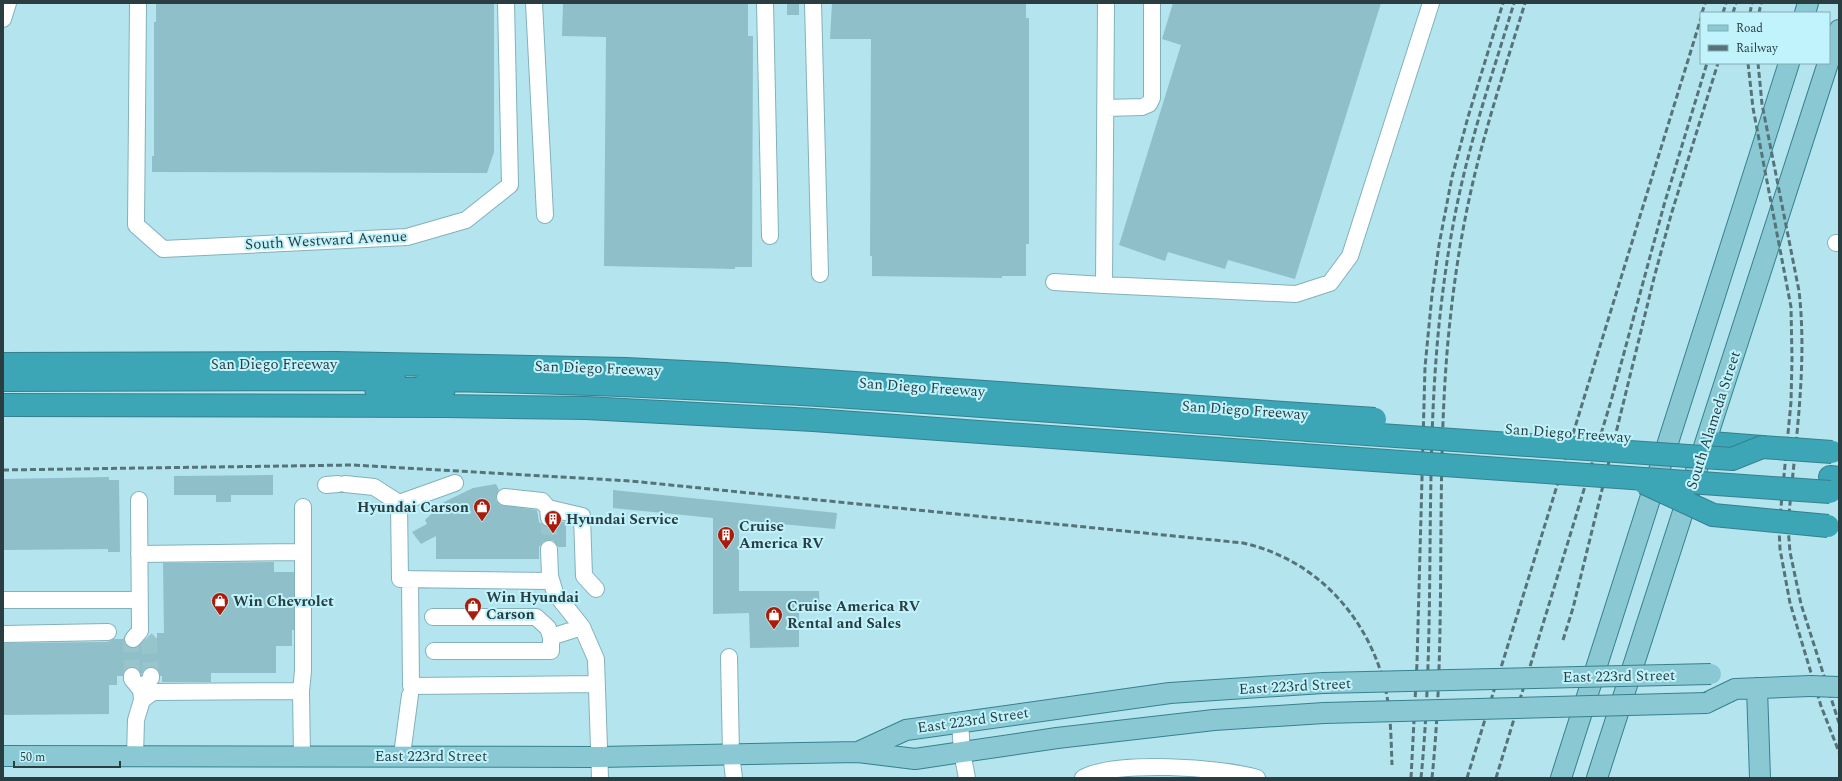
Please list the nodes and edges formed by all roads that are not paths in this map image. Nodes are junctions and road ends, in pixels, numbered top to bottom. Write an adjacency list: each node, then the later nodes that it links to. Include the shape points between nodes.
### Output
1 (8, 3): 10 (street)
2 (138, 3): 3 (street, South Westward Avenue, via 136,225 163,249 407,237 466,220 510,185)
3 (506, 3)
4 (534, 3): 16 (street)
5 (765, 3): 17 (street)
6 (813, 3): 18 (street)
7 (1106, 3): 15 (street)
8 (1152, 3): 15 (street, via 1152,98 1149,104 1142,107)
9 (1431, 3): 20 (street, via 1350,256 1330,283 1296,294)
10 (3, 19)
11 (1839, 30): 12 (main road, South Alameda Street)
12 (1830, 59)
13 (1789, 64): 75 (main road)
14 (1828, 64): 76 (main road, South Alameda Street)
15 (1106, 108): 20 (street)
16 (545, 214)
17 (770, 236)
18 (820, 274)
19 (1054, 282): 20 (street)
20 (1104, 286)
21 (5, 368): 24 (highway, San Diego Freeway, via 343,364 626,369 725,374)
22 (3, 390): 24 (highway, via 470,389 708,397)
23 (3, 405): 24 (highway, San Diego Freeway, via 414,405 586,408 812,420)
24 (1307, 435): 25 (highway, bridge, via 1732,459 1762,447); 26 (highway, San Diego Freeway, bridge); 29 (highway)
25 (1837, 451)
26 (1630, 477): 29 (highway, San Diego Freeway, bridge); 34 (highway, bridge, via 1713,515)
27 (455, 483): 32 (street)
28 (336, 484): 32 (street, via 374,487)
29 (1834, 485)
30 (505, 497): 40 (street, via 542,501 548,514 582,516 584,576)
31 (139, 500): 37 (street)
32 (399, 503): 38 (street, via 400,579)
33 (303, 506): 36 (street)
34 (1833, 526)
35 (549, 549): 39 (street)
36 (303, 552): 37 (street); 57 (street, via 303,671)
37 (139, 554): 42 (street)
38 (410, 579): 39 (street); 58 (street)
39 (551, 580): 44 (street, via 555,593)
40 (596, 589)
41 (3, 600): 42 (street)
42 (139, 600): 47 (street)
43 (433, 617): 48 (street, via 536,617 548,628)
44 (582, 627): 48 (street); 53 (street, via 596,659)
45 (108, 632): 46 (street)
46 (3, 634)
47 (140, 636)
48 (551, 637): 49 (street, via 551,651)
49 (434, 651)
50 (729, 657): 63 (street)
51 (132, 676): 59 (street)
52 (151, 676): 59 (street)
53 (597, 684): 58 (street); 68 (street)
54 (1839, 687): 55 (main road, East 223rd Street, bridge)
55 (1756, 688): 56 (main road, East 223rd Street); 77 (main road)
56 (1735, 689): 60 (main road, East 223rd Street, bridge, via 1711,674 1323,683 1170,693); 62 (main road, East 223rd Street, bridge, via 1706,703 1324,713 1214,720)
57 (300, 691): 59 (street, via 153,692); 67 (street)
58 (411, 691): 64 (street)
59 (142, 695): 66 (street, via 136,720)
60 (960, 722): 61 (main road, East 223rd Street, via 906,730); 62 (street)
61 (858, 752): 62 (main road, East 223rd Street, via 915,759); 63 (main road, East 223rd Street)
62 (962, 752): 72 (street)
63 (731, 754): 68 (main road, East 223rd Street); 71 (street)
64 (402, 755): 67 (main road, East 223rd Street); 68 (main road, East 223rd Street)
65 (3, 756): 66 (main road, East 223rd Street)
66 (135, 756): 67 (main road, East 223rd Street)
67 (302, 756)
68 (598, 757): 70 (street)
69 (1134, 773): 73 (street, via 1114,770); 74 (street, via 1157,767 1212,770)
70 (600, 778)
71 (734, 778)
72 (967, 778)
73 (1083, 778)
74 (1257, 778)
75 (1561, 778)
76 (1597, 778)
77 (1760, 778)

